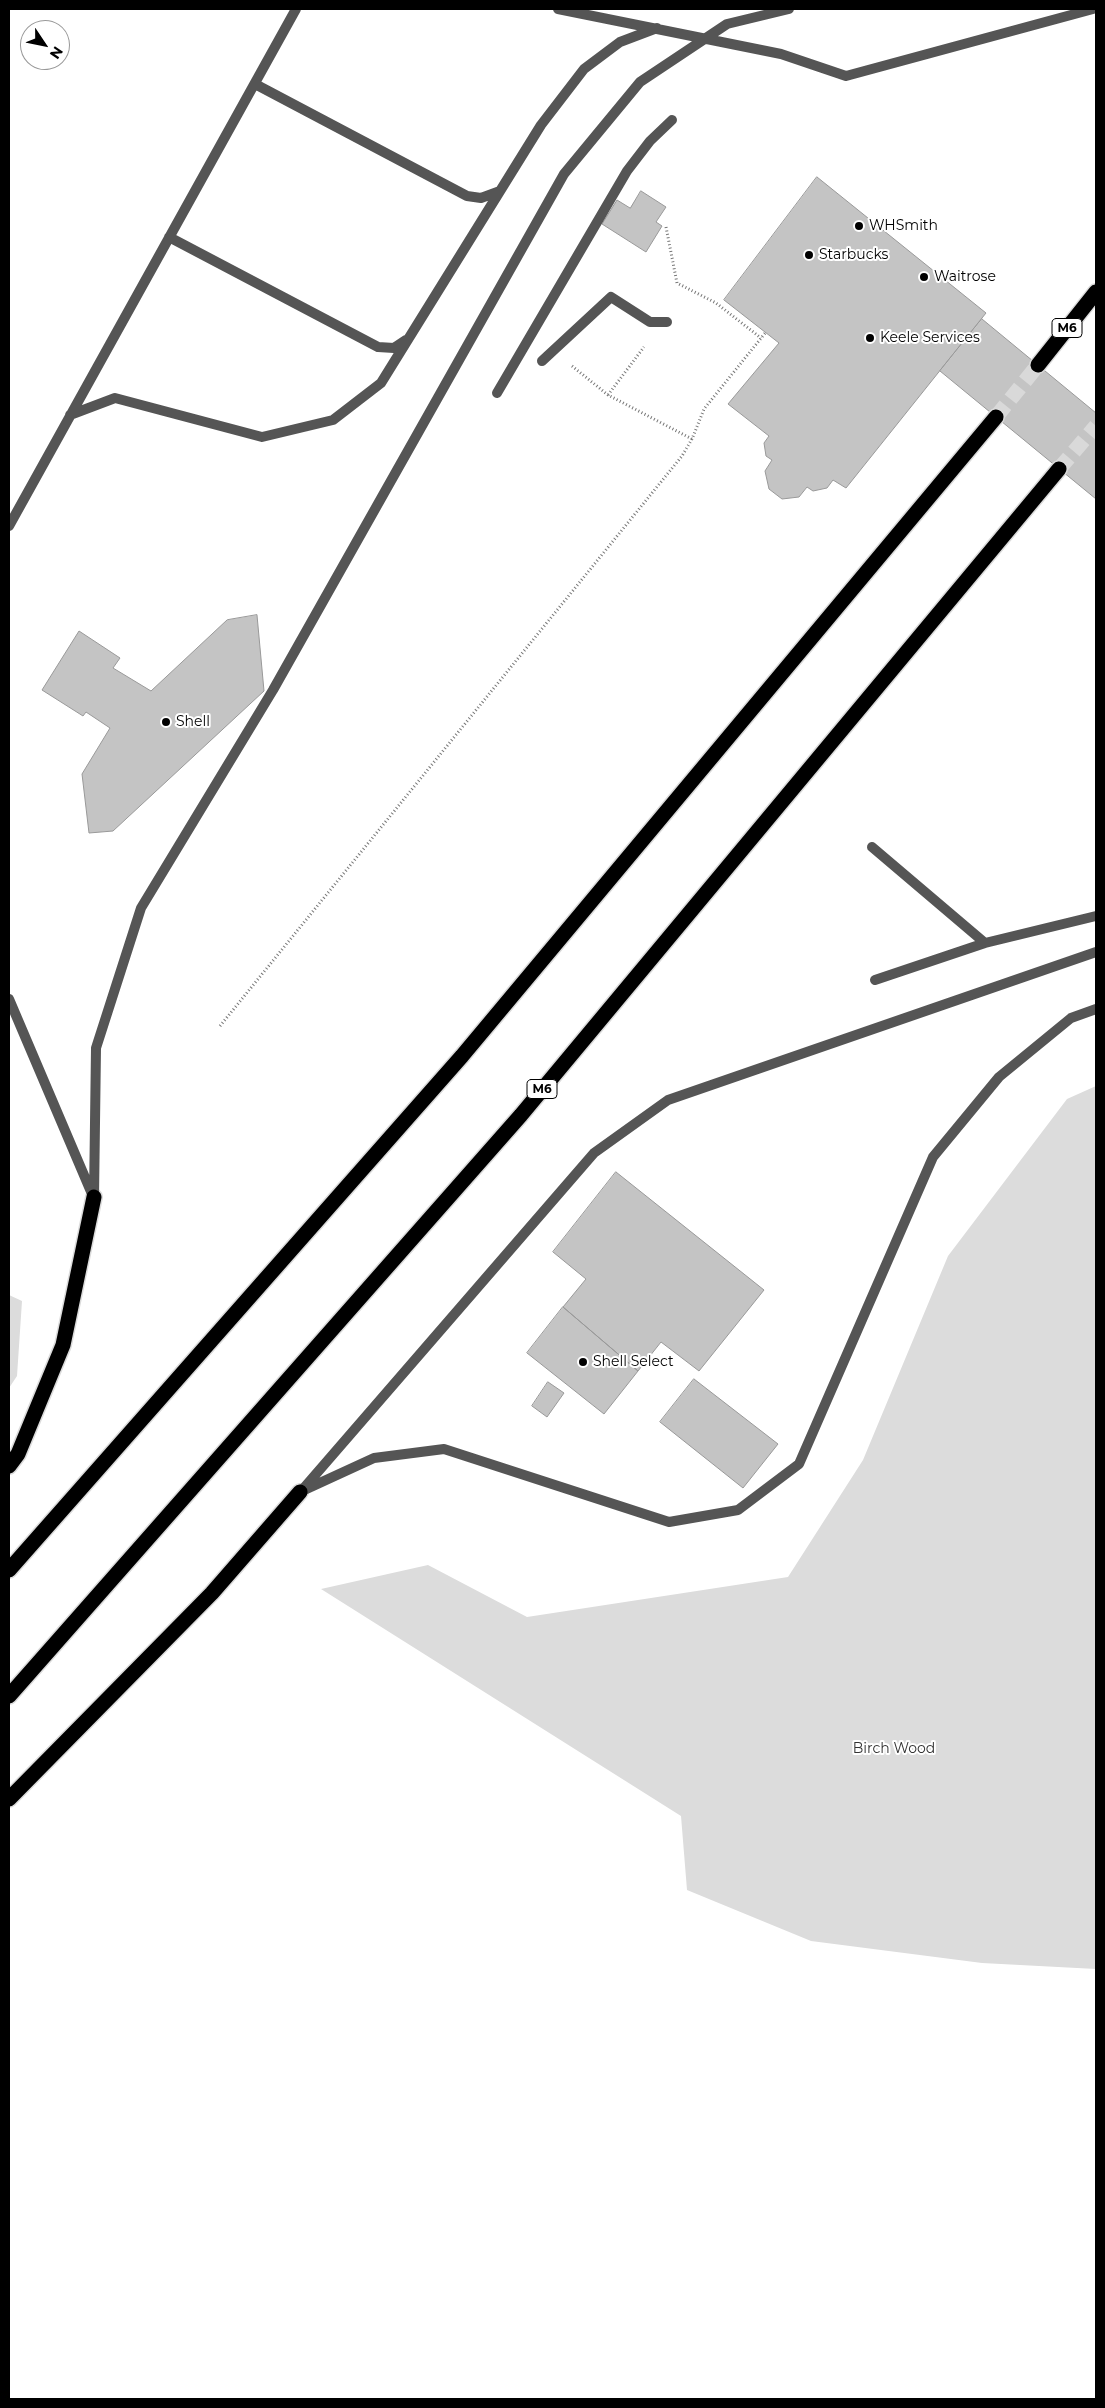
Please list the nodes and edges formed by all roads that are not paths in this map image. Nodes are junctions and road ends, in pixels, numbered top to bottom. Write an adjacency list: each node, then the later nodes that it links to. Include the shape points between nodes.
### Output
1 (296, 9): 7 (lane)
2 (558, 9): 5 (lane)
3 (789, 9): 6 (lane, via 727,24)
4 (1093, 9): 6 (lane, via 846,76 782,54)
5 (656, 28): 6 (lane); 9 (lane, via 620,42 584,69 541,125)
6 (706, 38): 28 (lane, via 640,82 564,174 273,690 141,908 96,1048)
7 (255, 84): 9 (lane, via 467,196 481,198); 10 (lane)
8 (672, 120): 16 (lane, via 627,170)
9 (500, 190): 13 (lane)
10 (169, 237): 13 (lane, via 378,347 394,348); 17 (lane)
11 (1096, 292): 15 (highway, M6)
12 (667, 322): 14 (lane, via 650,322 611,296)
13 (409, 338): 17 (lane, via 381,383 333,420 262,437 116,398)
14 (542, 361)
15 (1038, 365)
16 (497, 393)
17 (70, 415): 20 (lane)
18 (996, 417): 31 (highway, via 462,1056)
19 (1060, 469): 32 (highway, M6, via 521,1115)
20 (9, 526)
21 (872, 847): 23 (lane)
22 (1096, 916): 23 (lane)
23 (985, 943): 25 (lane)
24 (1096, 952): 30 (lane, via 668,1100 594,1153)
25 (876, 980)
26 (9, 999): 28 (lane)
27 (1096, 1009): 30 (lane, via 1071,1018 999,1077 933,1157 799,1464 738,1510 669,1522 444,1449 374,1458)
28 (94, 1197): 29 (highway, via 63,1344 18,1454)
29 (9, 1466)
30 (300, 1492): 33 (highway, via 212,1593)
31 (9, 1570)
32 (9, 1696)
33 (9, 1800)

